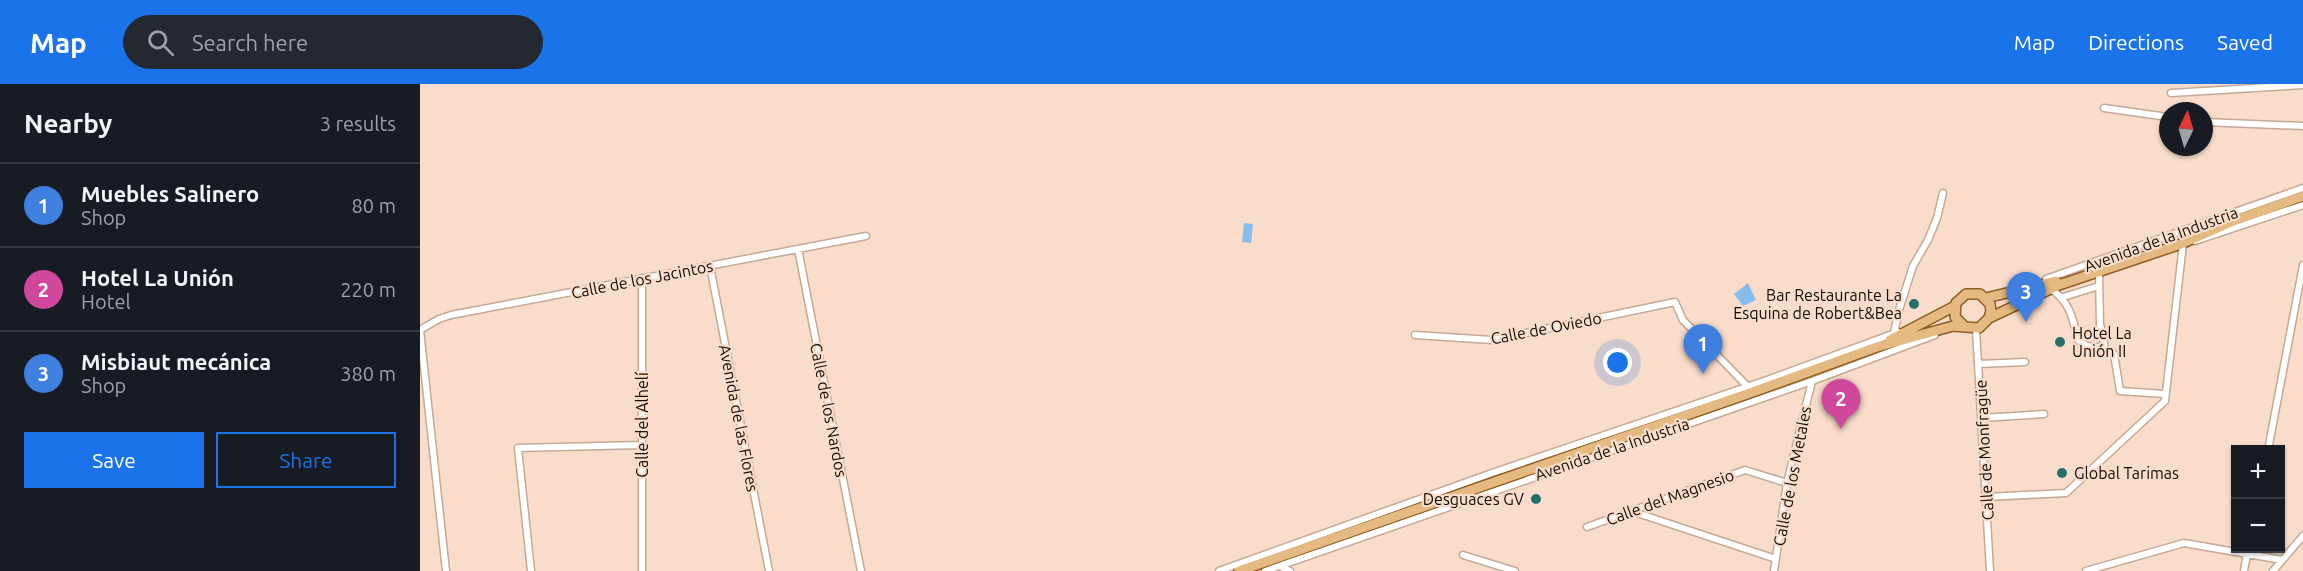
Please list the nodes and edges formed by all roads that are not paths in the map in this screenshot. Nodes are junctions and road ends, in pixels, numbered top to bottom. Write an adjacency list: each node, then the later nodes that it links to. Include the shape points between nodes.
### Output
1 (2303, 85): 2 (street)
2 (2241, 86): 3 (street)
3 (2171, 93)
4 (2104, 108): 5 (street)
5 (2159, 116)
6 (2213, 122): 7 (street)
7 (2303, 126)
8 (2303, 188): 22 (street, Avenida de la Industria)
9 (1943, 192): 31 (street, via 1937,218 1913,266)
10 (2303, 196): 12 (main road, Avenida de la Industria)
11 (2303, 205): 14 (street, Avenida de la Industria)
12 (2236, 220): 14 (main road, Avenida de la Industria); 22 (main road, Avenida de la Industria)
13 (866, 236): 15 (street, Calle de los Jacintos)
14 (2181, 244): 18 (main road, Avenida de la Industria); 39 (street)
15 (798, 249): 17 (street, Calle de los Jacintos); 60 (street, Calle de los Nardos)
16 (2303, 265): 43 (street)
17 (710, 266): 19 (street, Calle de los Jacintos); 59 (street, Avenida de las Flores)
18 (2099, 272): 20 (street, Avenida de la Industria); 21 (main road, Avenida de la Industria)
19 (642, 278): 30 (street, Calle de los Jacintos, via 451,315); 42 (street, Calle del Alhelí)
20 (2099, 286): 23 (street, Avenida de la Industria); 34 (street, Avenida de la Industria)
21 (2051, 289): 23 (street); 26 (main road, Avenida de la Industria)
22 (2019, 291): 24 (main road, Avenida de la Industria)
23 (2063, 297): 34 (street, via 2078,340 2087,346)
24 (1986, 298): 25 (main road, via 1973,292 1960,297); 26 (main road, via 1990,304)
25 (1954, 306): 27 (main road, Avenida de la Industria); 28 (main road)
26 (1989, 318): 29 (main road)
27 (1913, 327): 31 (street, Avenida de la Industria); 33 (main road, Avenida de la Industria)
28 (1962, 327): 29 (main road); 33 (main road, Avenida de la Industria); 37 (street, Avenida de la Industria)
29 (1976, 329): 36 (street, Calle de Monfragüe)
30 (420, 331): 56 (street)
31 (1894, 333): 38 (street, Avenida de la Industria)
32 (1415, 335): 38 (street, Calle de Oviedo, via 1492,340 1675,302 1683,320)
33 (1877, 347): 62 (main road, Avenida de la Industria)
34 (2105, 348): 39 (street, Avenida de la Industria, via 2114,354 2120,391)
35 (2025, 362): 36 (street)
36 (1980, 364): 41 (street, Calle de Monfragüe)
37 (1812, 381): 44 (street, Calle de los Metales); 55 (street, Avenida de la Industria)
38 (1747, 386): 61 (street, Avenida de la Industria)
39 (2165, 394): 45 (street, via 2165,401 2066,493)
40 (2044, 414): 41 (street)
41 (1982, 418): 45 (street, Calle de Monfragüe)
42 (641, 445): 57 (street, via 518,448); 58 (street, Calle del Alhelí)
43 (2269, 445)
44 (1787, 483): 46 (street, Calle del Magnesio, via 1745,471); 53 (street, Calle de los Metales)
45 (1987, 497): 67 (street, Calle de Monfragüe)
46 (1631, 511): 47 (street, Calle del Magnesio); 53 (street)
47 (1587, 527)
48 (2303, 536): 54 (street)
49 (2231, 549): 68 (street, via 2184,543)
50 (2248, 553): 69 (street)
51 (2256, 553): 54 (street)
52 (1463, 555): 65 (street)
53 (1776, 559): 66 (street, Calle de los Metales)
54 (2282, 560): 70 (street)
55 (1278, 566): 63 (street, Avenida de la Industria); 64 (street)
56 (446, 571)
57 (531, 571)
58 (642, 571)
59 (769, 571)
60 (861, 571)
61 (1219, 571)
62 (1239, 571)
63 (1265, 571)
64 (1290, 571)
65 (1515, 571)
66 (1774, 571)
67 (1990, 571)
68 (2086, 571)
69 (2244, 571)
70 (2272, 571)

